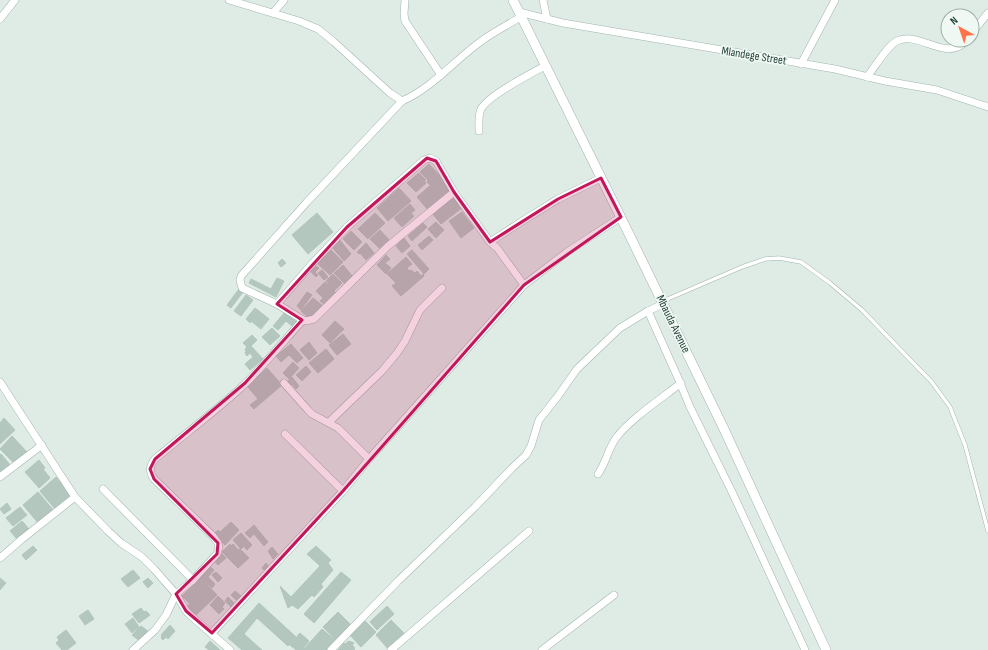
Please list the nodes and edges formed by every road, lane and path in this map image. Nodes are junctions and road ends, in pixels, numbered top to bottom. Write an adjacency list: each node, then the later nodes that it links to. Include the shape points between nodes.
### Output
1 (16, 0): 11 (street)
2 (229, 0): 9 (street)
3 (284, 0): 9 (street)
4 (405, 0): 19 (street, via 405,21)
5 (513, 0): 10 (street, Mbauda Avenue)
6 (543, 0): 12 (street)
7 (835, 0): 17 (street)
8 (988, 12): 13 (street)
9 (273, 13): 21 (street, via 318,29)
10 (521, 14): 12 (street, Mlandege Street); 18 (street, Mbauda Avenue); 19 (street, via 481,41)
11 (0, 19)
12 (547, 19): 17 (street, Mlandege Street)
13 (980, 22)
14 (940, 48): 20 (street, via 917,40 902,39 888,50)
15 (941, 48): 16 (street)
16 (955, 48)
17 (801, 64): 20 (street, Mlandege Street)
18 (545, 66): 23 (street, via 503,90 486,104 478,119); 24 (street, Mbauda Avenue)
19 (441, 74): 21 (street, via 413,96)
20 (867, 77): 22 (street, Mlandege Street, via 937,90)
21 (402, 101): 31 (street, via 241,276 242,288)
22 (988, 107)
23 (479, 131)
24 (601, 178): 26 (street, Mbauda Avenue); 27 (street, via 558,200)
25 (454, 192): 27 (street); 31 (street, via 436,161 430,158 424,160 347,227); 33 (street, via 388,246 317,316 310,320)
26 (621, 217): 28 (street, via 567,252); 30 (street, Mbauda Avenue)
27 (490, 242): 28 (street)
28 (524, 285): 40 (street)
29 (442, 288): 37 (street, via 420,310 405,341 386,367)
30 (663, 303): 32 (street); 47 (lane, via 765,259 779,258 802,262 862,310 931,381 950,407 965,445); 59 (street, Mbauda Avenue)
31 (277, 304): 33 (street)
32 (648, 311): 36 (street); 55 (street, via 620,328 577,369 539,420 532,446 526,455)
33 (302, 320): 49 (street, via 245,383 152,464 150,469 154,479 218,543 217,554)
34 (0, 382): 39 (street)
35 (284, 384): 37 (street, via 308,410)
36 (680, 384): 41 (street, via 618,436); 58 (street)
37 (329, 422): 40 (street, via 343,432)
38 (285, 434): 44 (street)
39 (42, 445): 42 (street); 45 (street)
40 (369, 459): 44 (street)
41 (598, 474)
42 (0, 477)
43 (103, 489): 49 (street)
44 (343, 491): 52 (street)
45 (75, 497): 48 (street); 50 (street, via 121,543 142,557)
46 (529, 531): 56 (street)
47 (988, 531)
48 (0, 558)
49 (193, 580): 50 (street)
50 (176, 594): 52 (street, via 186,611); 53 (street, via 155,630)
51 (614, 595): 57 (street)
52 (212, 633): 54 (street)
53 (133, 650)
54 (230, 650)
55 (331, 650)
56 (391, 650)
57 (542, 650)
58 (805, 650)
59 (826, 650)

